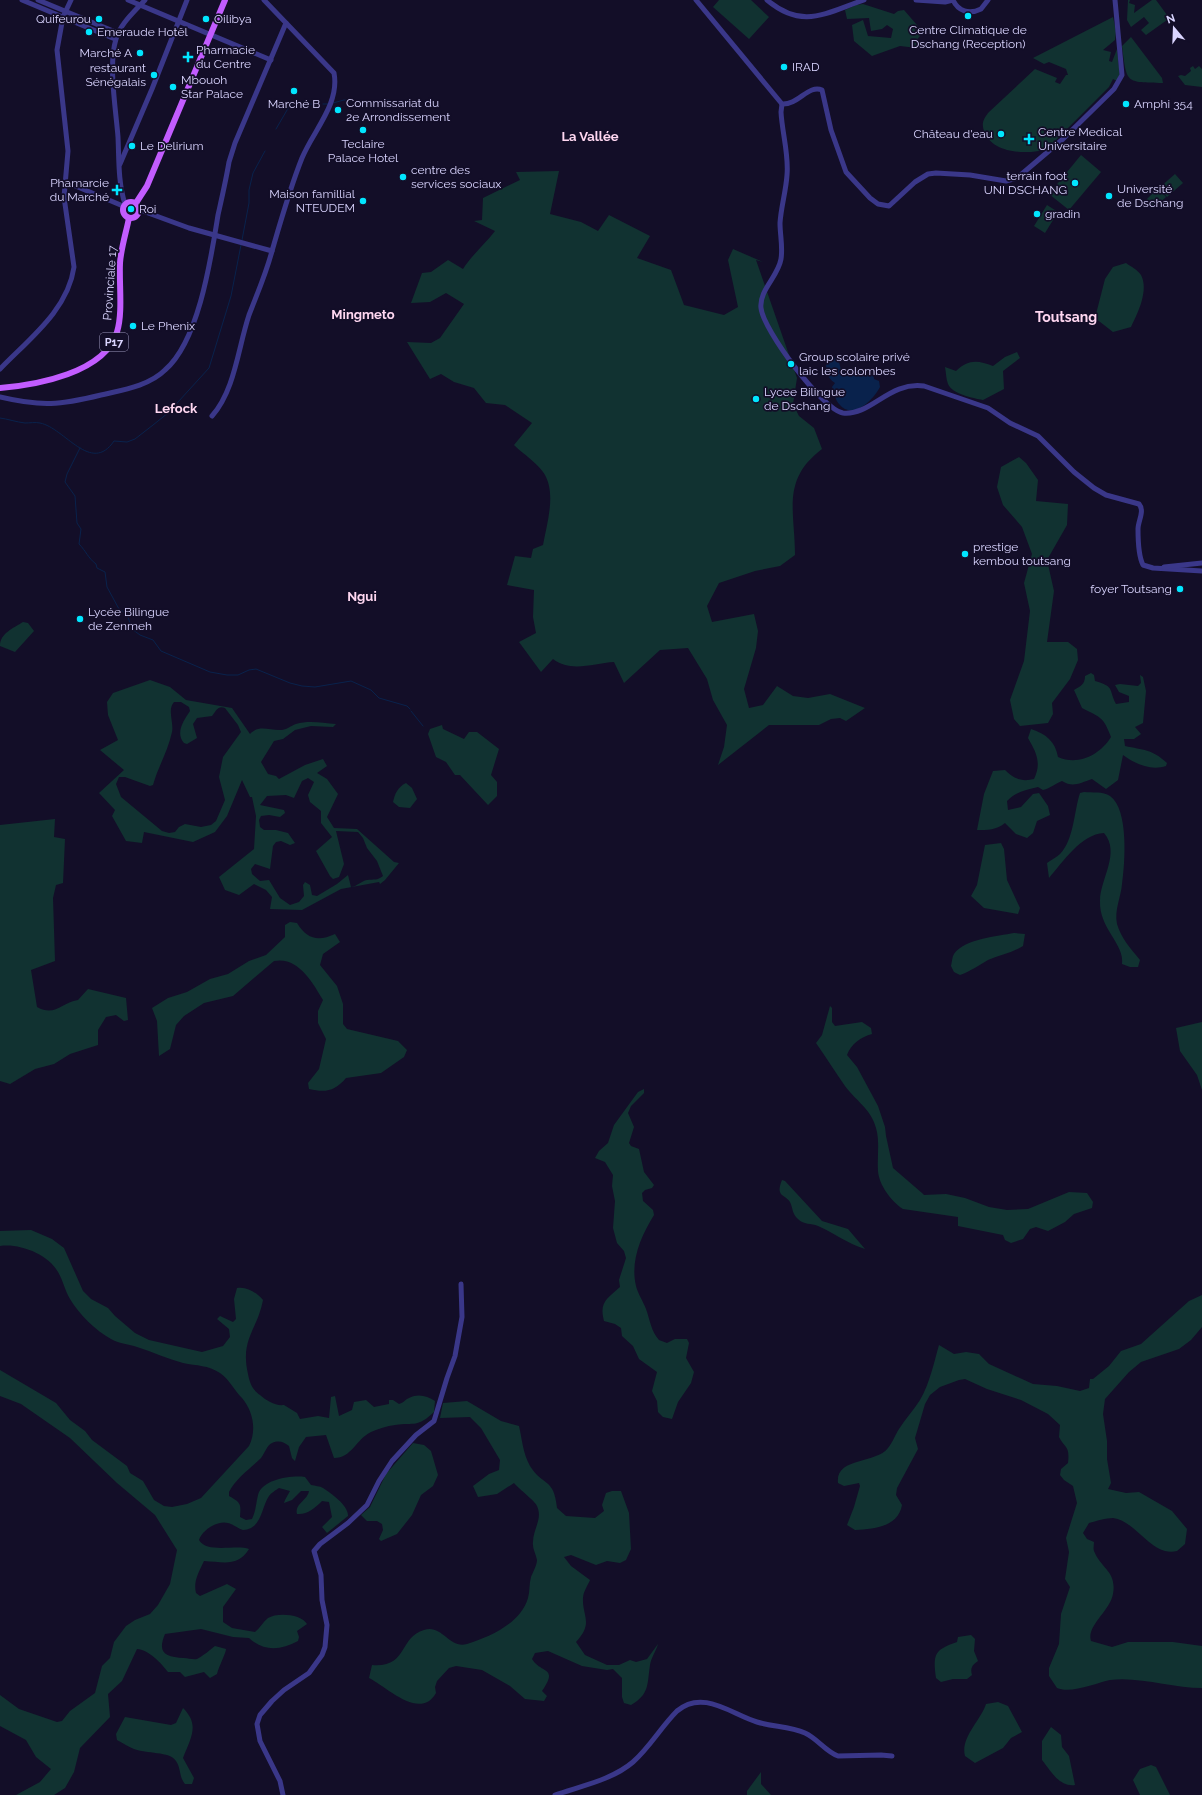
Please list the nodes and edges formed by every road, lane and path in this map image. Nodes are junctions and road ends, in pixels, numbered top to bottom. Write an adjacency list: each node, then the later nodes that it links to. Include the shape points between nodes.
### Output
1 (22, 0): 17 (street)
2 (38, 0): 17 (street)
3 (71, 0): 17 (street)
4 (128, 0): 16 (street)
5 (145, 0): 16 (street)
6 (187, 0): 18 (street)
7 (225, 0): 21 (main road)
8 (264, 0): 19 (street)
9 (696, 0): 24 (street)
10 (767, 0): 11 (street, via 784,13 802,17 816,16)
11 (864, 0)
12 (916, 0): 13 (street)
13 (953, 0): 14 (street, via 958,8 967,12 981,9)
14 (988, 0)
15 (1115, 0): 24 (street, via 1122,64 1120,81 1064,139 1024,174 1012,180 936,173 922,178 895,202 884,206 870,198 846,172 831,130 822,90 813,90 792,103)
16 (140, 6): 18 (street); 20 (street)
17 (64, 14): 20 (street); 22 (street); 26 (street, via 57,50 68,151)
18 (179, 23): 21 (street); 25 (street)
19 (286, 23): 23 (street); 32 (street, via 334,73 335,78 327,111 303,157)
20 (118, 33): 22 (street)
21 (209, 34): 23 (street); 27 (main road, via 147,186)
22 (115, 40): 25 (street, via 113,76)
23 (271, 60): 31 (street, via 241,126 229,162)
24 (782, 104): 38 (street, via 780,112 788,173 780,222 781,260 778,270 761,298 761,307 765,323 793,366 836,411 844,413 860,410 902,387 924,386 981,405 1038,436 1088,484 1106,495 1139,504 1142,510 1138,529 1140,556 1143,565)
25 (119, 164): 28 (street)
26 (66, 182): 28 (street); 33 (street, via 64,197 74,267 70,287 54,313)
27 (136, 203): 28 (main road, via 129,202); 29 (main road)
28 (124, 205): 30 (main road, via 123,214)
29 (140, 210): 30 (main road, via 136,217); 31 (street)
30 (129, 218): 34 (main road, Provinciale 17 / P17, via 121,254 119,326 111,346 87,365 54,379 32,385)
31 (215, 236): 32 (street); 35 (street, via 202,295 193,322 178,355 164,372 144,383 123,390 59,404 43,405)
32 (272, 251): 36 (street, via 249,316 230,382)
33 (0, 369)
34 (0, 388)
35 (0, 397)
36 (212, 416)
37 (1202, 563): 38 (street)
38 (1153, 568): 39 (street)
39 (1202, 571)
40 (461, 1284): 42 (street, via 462,1317 456,1356 446,1378 434,1421 416,1435 392,1461 367,1505 320,1544 314,1552 321,1575 322,1600 327,1624 325,1647 309,1673 272,1701 260,1715 257,1724 260,1741 280,1781)
41 (892, 1756): 43 (street, via 838,1756 831,1754 816,1739 795,1729 756,1721 716,1704 698,1701 677,1711 639,1756 621,1771)
42 (283, 1795)
43 (555, 1795)

